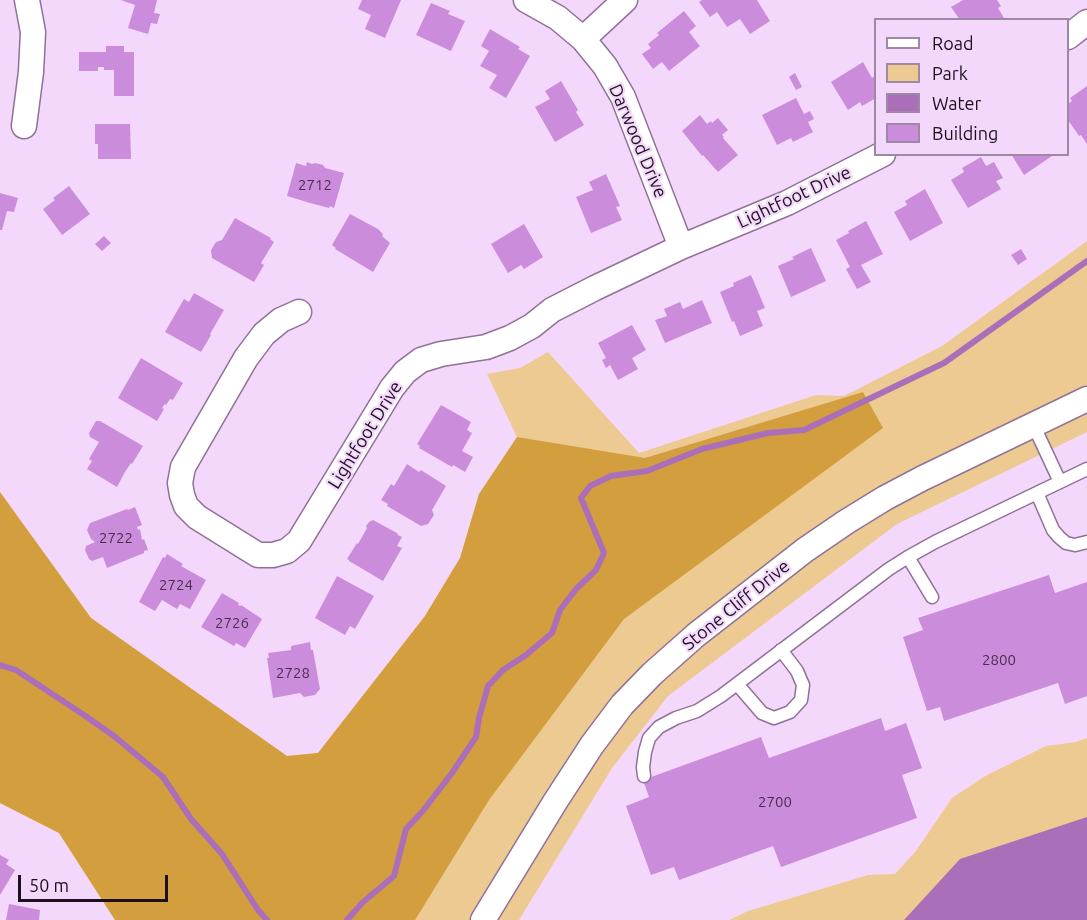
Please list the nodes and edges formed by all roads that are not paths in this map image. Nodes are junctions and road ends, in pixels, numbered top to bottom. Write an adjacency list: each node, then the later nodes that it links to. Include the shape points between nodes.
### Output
1 (27, 0): 7 (street, via 33,32)
2 (526, 0): 6 (street, Darwood Drive, via 558,18)
3 (625, 0): 6 (street)
4 (1087, 22): 5 (street)
5 (1069, 36)
6 (583, 39): 9 (street, Darwood Drive, via 623,97)
7 (24, 126)
8 (879, 156): 9 (street, Lightfoot Drive, via 787,203)
9 (681, 247): 10 (street, Lightfoot Drive, via 552,310 510,338 421,360 392,388 299,541 287,551 258,555 196,517 186,506 180,483 183,467 246,358 264,334)
10 (298, 312)
11 (1087, 399): 12 (street, Stone Cliff Drive)
12 (1033, 424): 14 (lane); 22 (street, Stone Cliff Drive, via 923,478 846,522 759,585 652,674 592,745)
13 (1086, 471): 14 (lane)
14 (1060, 482): 15 (lane)
15 (1037, 493): 16 (lane, via 1059,537 1066,543); 17 (lane)
16 (1087, 542)
17 (908, 557): 18 (lane); 19 (lane)
18 (932, 597)
19 (781, 650): 20 (lane); 20 (lane, via 803,684 801,700 790,712 774,718 762,713)
20 (737, 684): 21 (lane, via 697,711 659,727 645,752)
21 (644, 776)
22 (483, 920)

